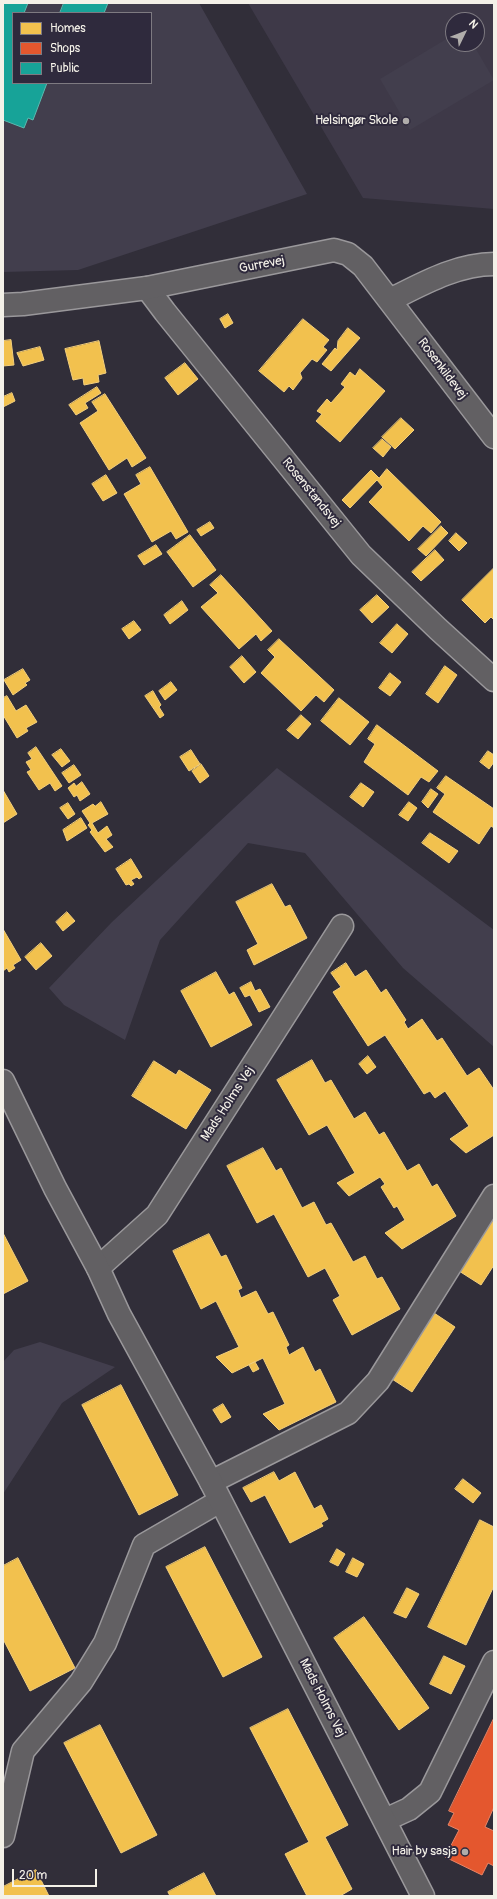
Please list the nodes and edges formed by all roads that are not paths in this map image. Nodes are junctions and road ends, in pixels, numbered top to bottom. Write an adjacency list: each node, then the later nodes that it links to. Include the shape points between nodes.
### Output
1 (494, 264): 3 (street, via 451,272)
2 (147, 288): 3 (street, Gurrevej, via 334,250 348,254 363,266); 4 (street, Gurrevej); 6 (street, Rosenstandsvej, via 361,555)
3 (390, 300): 5 (street, Rosenkildevej)
4 (3, 305)
5 (494, 437)
6 (494, 680)
7 (342, 926): 10 (street, Mads Holms Vej, via 157,1215)
8 (3, 1081): 10 (street, Mads Holms Vej, via 55,1188)
9 (494, 1196): 11 (street, via 378,1381 348,1413)
10 (98, 1268): 11 (street, Mads Holms Vej, via 119,1314)
11 (215, 1492): 13 (street, Mads Holms Vej); 14 (street, via 144,1545 105,1643 81,1682 22,1750)
12 (494, 1662): 13 (street, via 430,1792 409,1809)
13 (385, 1820): 15 (street, Mads Holms Vej)
14 (3, 1836)
15 (423, 1896)

